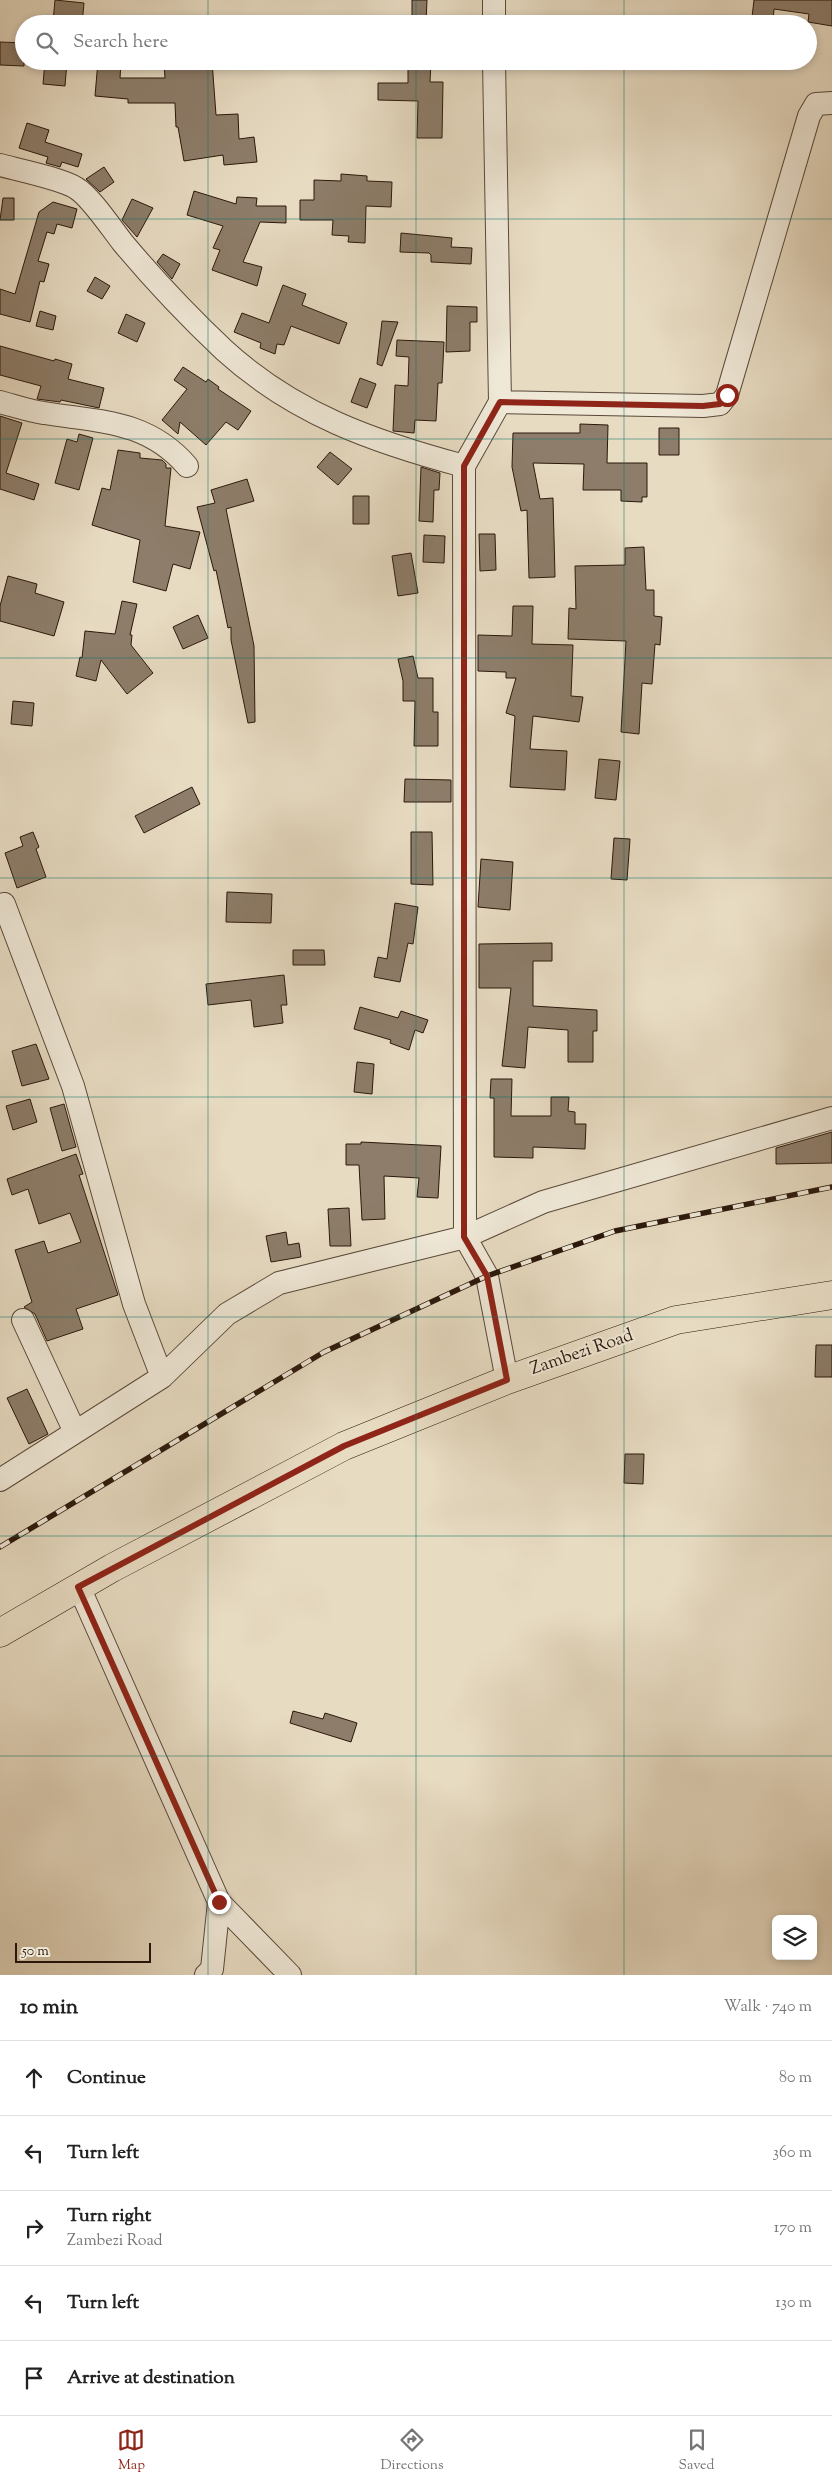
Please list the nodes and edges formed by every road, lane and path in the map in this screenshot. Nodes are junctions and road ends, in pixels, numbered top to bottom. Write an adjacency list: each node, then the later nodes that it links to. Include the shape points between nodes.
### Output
1 (494, 0): 2 (street)
2 (494, 15)
3 (494, 70): 7 (street)
4 (832, 103): 7 (street, via 816,104 809,116 727,395 720,404)
5 (0, 165): 9 (street, via 76,187 154,278 225,350 306,409 372,439)
6 (0, 402): 8 (street, via 46,413 96,419 144,432 164,443)
7 (500, 402): 9 (street)
8 (187, 466)
9 (464, 466): 12 (street)
10 (2, 902): 15 (street, via 73,1086 134,1304)
11 (832, 1118): 12 (street, via 543,1202)
12 (464, 1237): 15 (street, via 279,1283 227,1314); 16 (street, via 487,1276)
13 (832, 1295): 16 (main road, Zambezi Road, via 676,1320)
14 (23, 1320): 17 (street)
15 (162, 1377): 17 (street)
16 (507, 1380): 19 (main road, Zambezi Road, via 344,1446)
17 (75, 1432): 18 (street)
18 (0, 1480)
19 (78, 1587): 20 (main road, Zambezi Road); 21 (street)
20 (0, 1633)
21 (219, 1902): 22 (street, via 212,1969); 23 (street)
22 (206, 1975)
23 (290, 1975)

